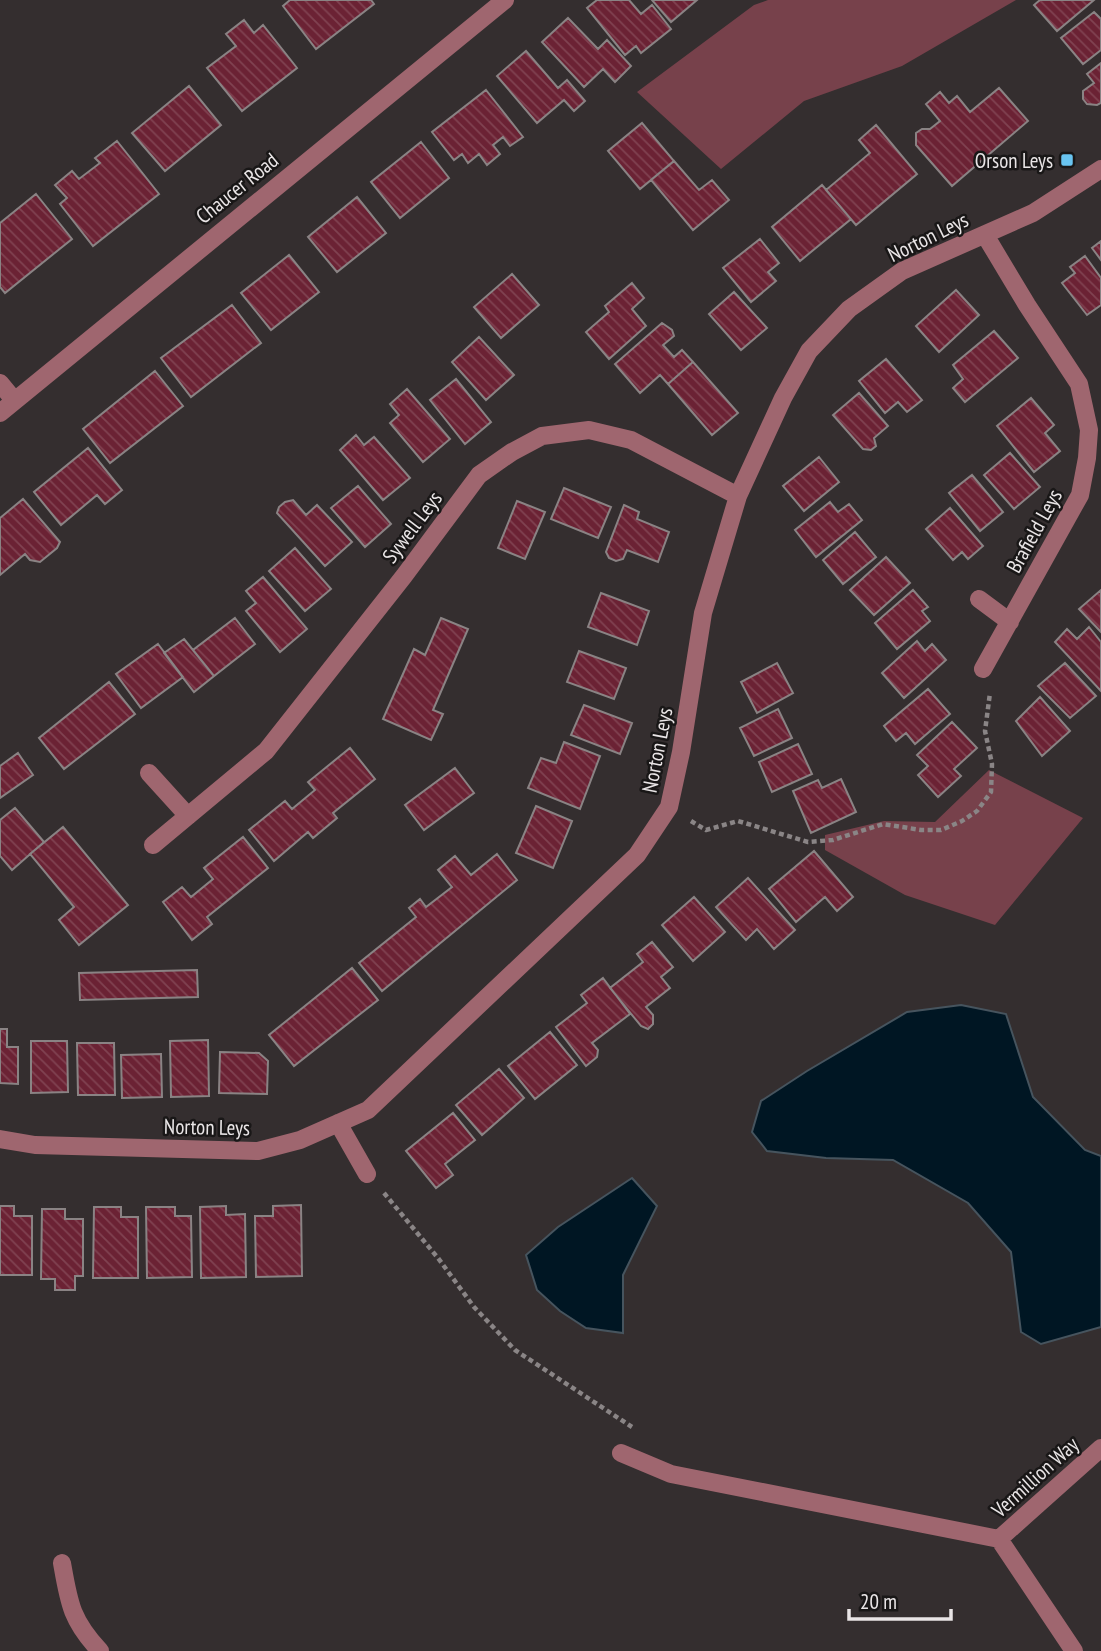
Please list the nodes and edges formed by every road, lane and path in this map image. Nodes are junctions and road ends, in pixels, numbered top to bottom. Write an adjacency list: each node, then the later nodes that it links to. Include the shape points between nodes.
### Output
1 (505, 0): 5 (street, Chaucer Road)
2 (1101, 169): 3 (street, Norton Leys, via 1033,213)
3 (985, 235): 7 (street, Norton Leys, via 902,271 849,309 809,351); 9 (street, Brafield Leys, via 1079,384 1089,430 1080,495)
4 (0, 383): 5 (street)
5 (14, 400): 6 (street, Chaucer Road)
6 (0, 413)
7 (738, 496): 12 (street, Norton Leys, via 703,613); 13 (street, Sywell Leys, via 631,440 589,430 542,436 512,452 480,475 265,751)
8 (979, 599): 9 (street)
9 (1010, 622): 10 (street, Brafield Leys)
10 (983, 669): 12 (path, via 990,688 985,731 992,764 991,792 977,811 941,830 883,824 833,840 808,842 738,821 706,830)
11 (149, 774): 13 (street)
12 (669, 807): 15 (street, Norton Leys, via 637,855 368,1110)
13 (188, 816): 14 (street, Sywell Leys)
14 (153, 845)
15 (338, 1123): 16 (street, Norton Leys, via 258,1151 35,1145); 17 (street)
16 (0, 1139)
17 (367, 1174): 18 (path, via 474,1307 515,1350)
18 (639, 1432)
19 (1101, 1448): 21 (street, Vermillion Way)
20 (621, 1453): 21 (street, via 671,1474)
21 (999, 1539): 24 (street)
22 (62, 1563): 23 (street, via 69,1604 83,1632)
23 (100, 1651)
24 (1074, 1651)

